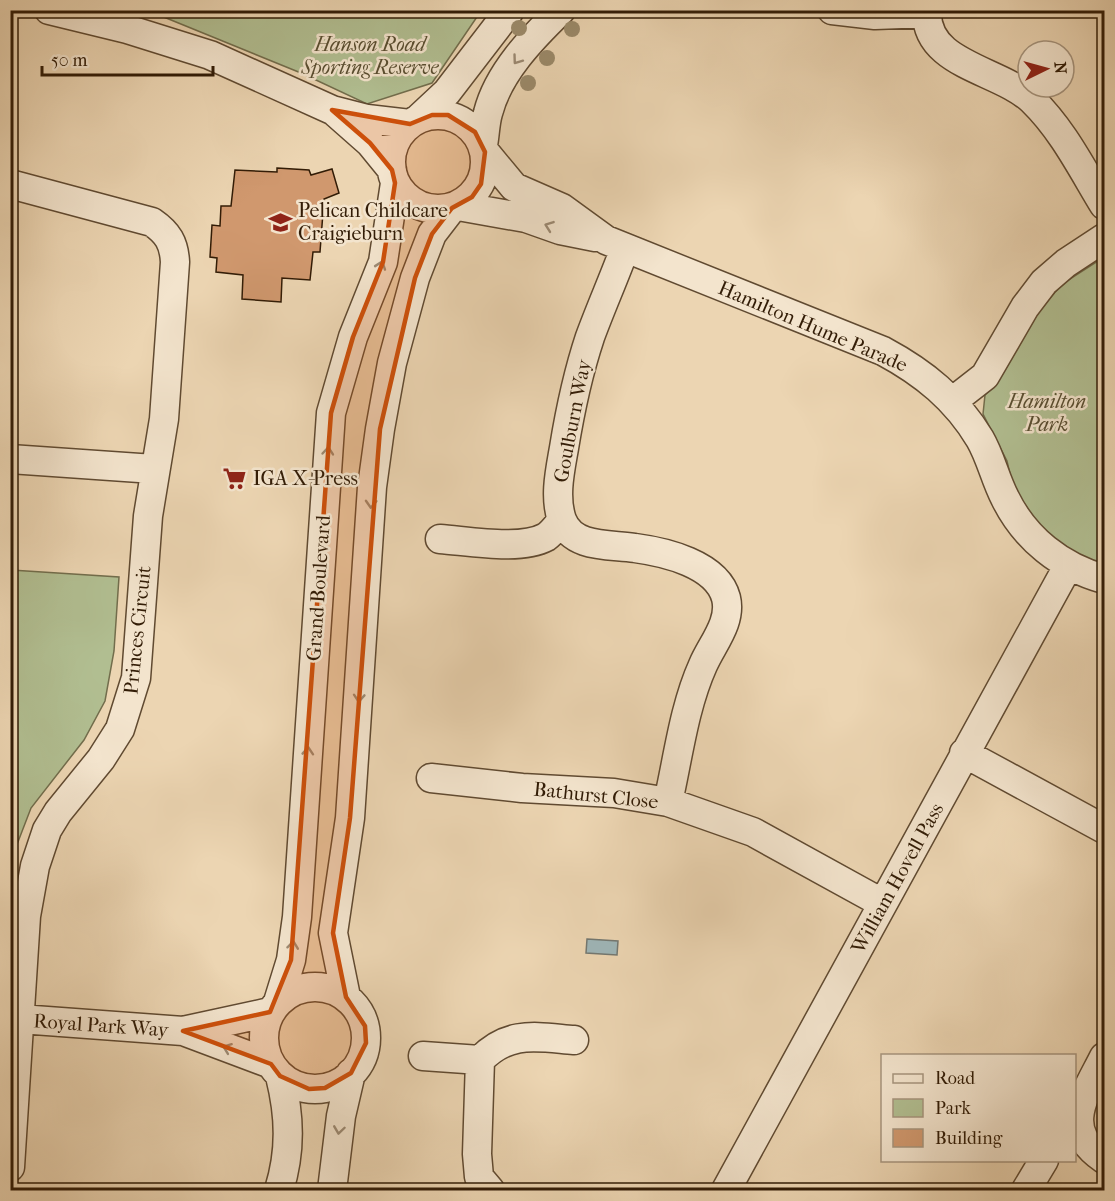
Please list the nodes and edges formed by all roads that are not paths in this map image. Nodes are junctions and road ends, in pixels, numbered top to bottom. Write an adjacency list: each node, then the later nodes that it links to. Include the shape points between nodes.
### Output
1 (49, 10): 6 (street, via 210,55)
2 (510, 10): 7 (street, via 447,92)
3 (561, 10): 8 (street, one-way to 8, via 507,74 488,113)
4 (849, 12): 5 (street)
5 (927, 12): 11 (street, via 931,34 942,50 1021,91 1051,121)
6 (332, 110): 7 (street, via 367,119); 9 (street, via 370,143)
7 (414, 122): 8 (street, via 432,115 448,115 475,132); 9 (street, via 394,144)
8 (484, 149): 12 (street, via 486,168 481,184 472,197); 14 (street, Hamilton Hume Parade, via 514,187 561,208)
9 (394, 176): 12 (street, via 403,194 426,208); 28 (street, Grand Boulevard, one-way to 9, via 291,960 297,917 331,413 353,337 383,261)
10 (10, 184): 17 (street, Princes Circuit, via 134,215 152,222 168,235 175,252 174,282 164,419)
11 (1104, 205)
12 (455, 207): 14 (street, Hamilton Hume Parade, one-way to 12, via 526,218); 27 (street, one-way to 27, via 432,234 415,278 392,363 380,429 372,487 350,818 333,933)
13 (1104, 238): 15 (street, via 1066,262 1044,282 985,376)
14 (615, 244): 15 (street, Hamilton Hume Parade, via 884,351 930,380); 18 (street, Goulburn Way, via 572,402 559,473)
15 (953, 401): 20 (street, Hamilton Hume Parade, via 985,447 1014,514 1029,534)
16 (10, 459): 17 (street)
17 (154, 469): 29 (street, Princes Circuit, via 132,696 113,741 58,812 40,848 26,916)
18 (562, 520): 19 (street, via 547,536 533,542); 24 (street, via 571,533 584,540 664,554 704,571 719,583 725,597 724,625 702,667)
19 (440, 539)
20 (1068, 566): 21 (street, Hamilton Hume Parade); 22 (street, William Hovell Pass)
21 (1104, 579)
22 (964, 753): 25 (street); 26 (street, William Hovell Pass)
23 (431, 778): 24 (street, Bathurst Close, via 614,793)
24 (668, 802): 26 (street, Bathurst Close, via 753,832)
25 (1104, 829)
26 (882, 903): 44 (street, William Hovell Pass)
27 (346, 997): 28 (street, via 319,986 304,987); 36 (street, via 358,1010 365,1034 361,1059)
28 (274, 1007): 30 (street, Royal Park Way); 35 (street, via 263,1038)
29 (20, 1019): 30 (street, Royal Park Way); 40 (street, Princes Circuit)
30 (183, 1031): 35 (street, Royal Park Way, one-way to 30)
31 (574, 1040): 34 (street, via 524,1036 510,1039)
32 (423, 1056): 34 (street)
33 (1104, 1057): 37 (street, via 1080,1109)
34 (480, 1060): 43 (street, via 477,1154 479,1177)
35 (276, 1070): 36 (street, via 294,1085 309,1089 339,1083); 41 (street, via 288,1116 289,1145)
36 (351, 1073): 42 (street, one-way to 42, via 341,1116)
37 (1078, 1140): 38 (street)
38 (1104, 1159)
39 (1043, 1162): 45 (street)
40 (10, 1167)
41 (279, 1191)
42 (332, 1191)
43 (490, 1191)
44 (726, 1191)
45 (1026, 1191)

